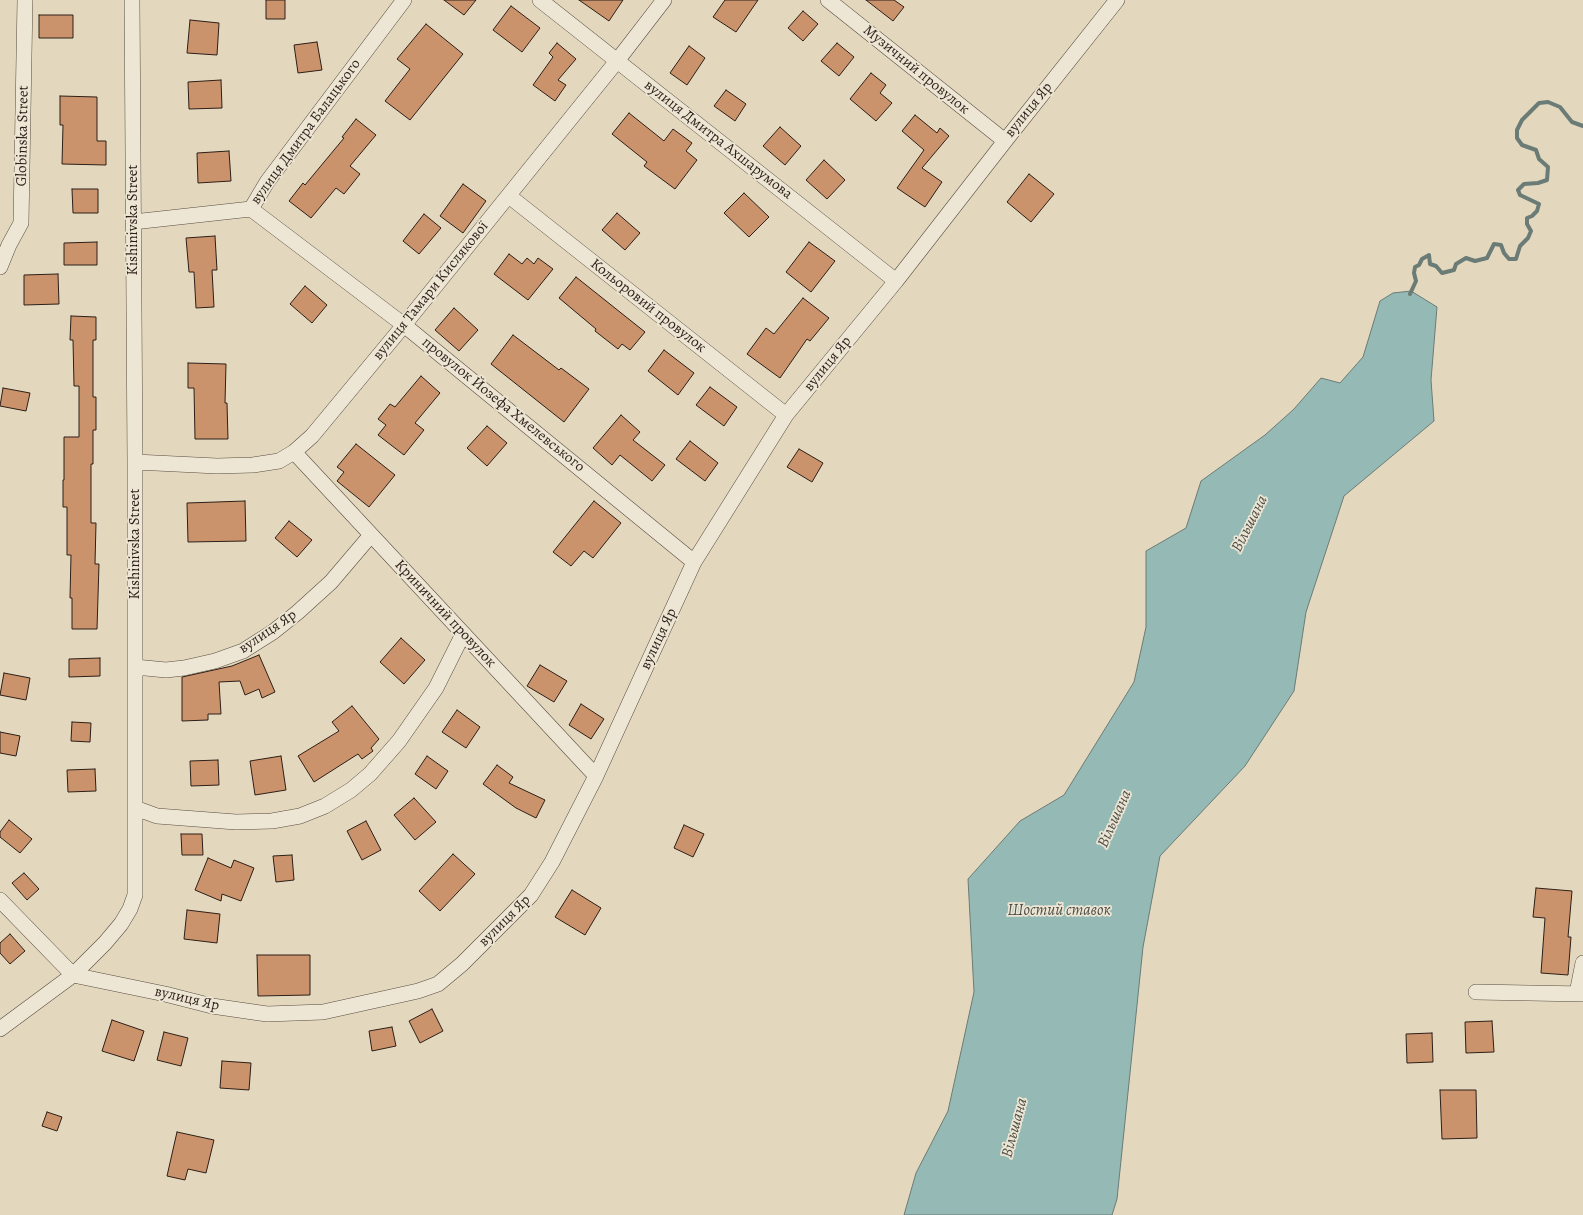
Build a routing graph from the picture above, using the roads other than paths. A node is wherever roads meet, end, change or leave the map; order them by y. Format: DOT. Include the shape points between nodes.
graph roads {
  1 [pos="25,0"];
  2 [pos="132,0"];
  3 [pos="404,0"];
  4 [pos="540,0"];
  5 [pos="664,0"];
  6 [pos="828,0"];
  7 [pos="1110,2"];
  8 [pos="617,61"];
  9 [pos="1005,140"];
  10 [pos="509,196"];
  11 [pos="251,209"];
  12 [pos="134,222"];
  13 [pos="0,267"];
  14 [pos="896,281"];
  15 [pos="404,325"];
  16 [pos="786,416"];
  17 [pos="294,452"];
  18 [pos="135,462"];
  19 [pos="371,535"];
  20 [pos="694,562"];
  21 [pos="464,634"];
  22 [pos="135,667"];
  23 [pos="596,776"];
  24 [pos="135,808"];
  25 [pos="0,900"];
  26 [pos="1583,963"];
  27 [pos="73,975"];
  28 [pos="1476,992"];
  29 [pos="1580,993"];
  30 [pos="0,1029"];
  1 -- 13 [label="street, Globinska Street" via="21,223"];
  2 -- 12 [label="street, Kishinivska Street"];
  3 -- 11 [label="street, вулиця Дмитра Балацького" via="266,182"];
  4 -- 8 [label="street, вулиця Дмитра Ахшарумова"];
  5 -- 8 [label="street, вулиця Тамари Кислякової"];
  6 -- 9 [label="street, Музичний провулок"];
  7 -- 9 [label="street, вулиця Яр"];
  8 -- 10 [label="street, вулиця Тамари Кислякової"];
  8 -- 14 [label="street, вулиця Дмитра Ахшарумова"];
  9 -- 14 [label="street, вулиця Яр"];
  10 -- 15 [label="street, вулиця Тамари Кислякової"];
  10 -- 16 [label="street, Кольоровий провулок"];
  11 -- 12 [label="street, вулиця Дмитра Балацького"];
  11 -- 15 [label="street, провулок Йозефа Хмелевського"];
  12 -- 18 [label="street, Kishinivska Street"];
  14 -- 16 [label="street, вулиця Яр"];
  15 -- 17 [label="street, вулиця Тамари Кислякової" via="312,436"];
  15 -- 20 [label="street, провулок Йозефа Хмелевського"];
  16 -- 20 [label="street, вулиця Яр"];
  17 -- 18 [label="street, вулиця Тамари Кислякової" via="279,461 253,465"];
  17 -- 19 [label="street, Криничний провулок"];
  18 -- 22 [label="street, Kishinivska Street"];
  19 -- 21 [label="street, Криничний провулок"];
  19 -- 22 [label="street, вулиця Яр" via="331,582 298,612 243,651 184,668 166,670"];
  20 -- 23 [label="street, вулиця Яр"];
  21 -- 23 [label="street, Криничний провулок"];
  21 -- 24 [label="street" via="436,688 399,741 370,774 351,790 325,806 300,816 272,821 236,822 157,816"];
  22 -- 24 [label="street, Kishinivska Street"];
  23 -- 27 [label="street, вулиця Яр" via="552,862 531,895 462,964 438,984 323,1012 267,1014 212,1006"];
  24 -- 27 [label="street, Kishinivska Street" via="135,895 130,909 105,943"];
  25 -- 27 [label="street"];
  26 -- 29 [label="street"];
  27 -- 30 [label="street, Kishinivska Street"];
  28 -- 29 [label="street"];
}
